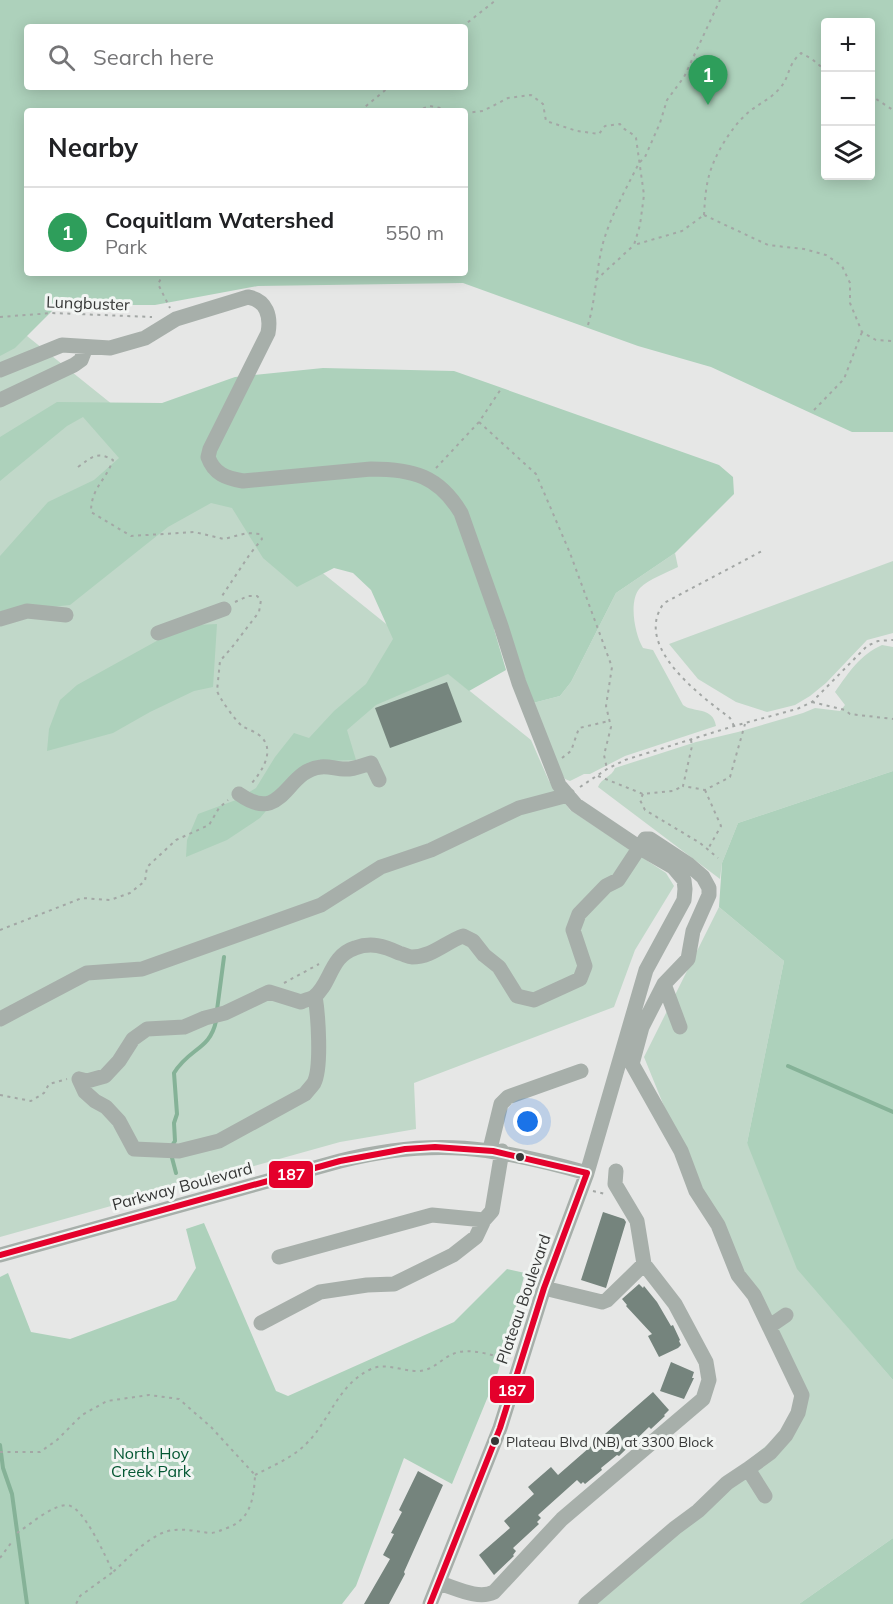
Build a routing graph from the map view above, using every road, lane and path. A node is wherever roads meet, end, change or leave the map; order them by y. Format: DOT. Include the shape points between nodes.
graph roads {
  1 [pos="496,0"];
  2 [pos="720,0"];
  3 [pos="466,24"];
  4 [pos="821,67"];
  5 [pos="385,90"];
  6 [pos="875,97"];
  7 [pos="364,108"];
  8 [pos="424,108"];
  9 [pos="440,108"];
  10 [pos="893,110"];
  11 [pos="468,113"];
  12 [pos="639,163"];
  13 [pos="704,215"];
  14 [pos="634,245"];
  15 [pos="162,276"];
  16 [pos="596,280"];
  17 [pos="0,317"];
  18 [pos="153,317"];
  19 [pos="176,319"];
  20 [pos="588,325"];
  21 [pos="862,332"];
  22 [pos="893,341"];
  23 [pos="86,347"];
  24 [pos="0,370"];
  25 [pos="501,389"];
  26 [pos="0,400"];
  27 [pos="814,410"];
  28 [pos="479,422"];
  29 [pos="78,467"];
  30 [pos="427,477"];
  31 [pos="762,551"];
  32 [pos="224,609"];
  33 [pos="66,615"];
  34 [pos="0,619"];
  35 [pos="158,633"];
  36 [pos="893,640"];
  37 [pos="812,702"];
  38 [pos="893,719"];
  39 [pos="609,721"];
  40 [pos="745,724"];
  41 [pos="734,726"];
  42 [pos="691,739"];
  43 [pos="550,766"];
  44 [pos="607,769"];
  45 [pos="597,775"];
  46 [pos="379,780"];
  47 [pos="683,786"];
  48 [pos="705,790"];
  49 [pos="239,794"];
  50 [pos="643,794"];
  51 [pos="568,795"];
  52 [pos="640,848"];
  53 [pos="708,849"];
  54 [pos="718,858"];
  55 [pos="0,930"];
  56 [pos="345,955"];
  57 [pos="664,984"];
  58 [pos="269,992"];
  59 [pos="315,996"];
  60 [pos="0,1019"];
  61 [pos="680,1027"];
  62 [pos="581,1071"];
  63 [pos="79,1079"];
  64 [pos="0,1095"];
  65 [pos="496,1150"];
  66 [pos="616,1171"];
  67 [pos="587,1173"];
  68 [pos="598,1192"];
  69 [pos="604,1194"];
  70 [pos="484,1220"];
  71 [pos="0,1255"];
  72 [pos="279,1257"];
  73 [pos="644,1264"];
  74 [pos="544,1288"];
  75 [pos="786,1315"];
  76 [pos="261,1323"];
  77 [pos="770,1326"];
  78 [pos="509,1360"];
  79 [pos="0,1452"];
  80 [pos="748,1469"];
  81 [pos="255,1475"];
  82 [pos="765,1496"];
  83 [pos="17,1533"];
  84 [pos="11,1543"];
  85 [pos="0,1558"];
  86 [pos="113,1572"];
  87 [pos="439,1583"];
  88 [pos="76,1604"];
  89 [pos="430,1604"];
  90 [pos="586,1604"];
  1 -- 3 [label="path"];
  2 -- 12 [label="path"];
  4 -- 13 [label="path" via="801,53 792,61 782,87 749,112 731,134 713,164"];
  5 -- 7 [label="path"];
  6 -- 10 [label="path"];
  8 -- 9 [label="path"];
  11 -- 12 [label="path" via="483,111 508,98 531,95 543,104 546,121 599,134 605,126 620,124 636,138"];
  12 -- 14 [label="path" via="644,195"];
  12 -- 16 [label="path" via="603,243"];
  13 -- 14 [label="path" via="682,231"];
  13 -- 21 [label="path" via="768,245 826,255 842,266 850,284 850,303"];
  14 -- 16 [label="path"];
  15 -- 19 [label="path" via="158,284"];
  16 -- 20 [label="path"];
  17 -- 18 [label="path, Lungbuster" via="52,313"];
  19 -- 23 [label="street" via="146,338 110,348"];
  19 -- 30 [label="street" via="248,297 261,303 269,315 268,333 210,449 208,457 221,475 243,481 390,469"];
  21 -- 22 [label="path" via="876,340"];
  21 -- 27 [label="path" via="844,379"];
  23 -- 24 [label="street" via="62,345"];
  23 -- 26 [label="street" via="81,360 74,365"];
  25 -- 28 [label="path"];
  28 -- 30 [label="path"];
  28 -- 39 [label="path" via="536,474 612,667 606,706"];
  29 -- 32 [label="path" via="93,456 104,455 113,460 91,498 91,512 131,536 194,532 224,539 260,534 262,539 223,593"];
  30 -- 43 [label="street" via="447,492 461,513"];
  31 -- 41 [label="path" via="664,603 658,611 658,639 674,669 730,718"];
  32 -- 35 [label="street"];
  32 -- 49 [label="path" via="253,595 261,600 253,621 218,667 218,695 238,723 261,737 268,753 253,782"];
  33 -- 34 [label="street" via="27,611"];
  36 -- 37 [label="path" via="867,646"];
  37 -- 38 [label="path" via="850,714"];
  37 -- 40 [label="path"];
  39 -- 43 [label="path" via="579,728 571,751"];
  39 -- 44 [label="path" via="604,755"];
  40 -- 41 [label="path"];
  40 -- 48 [label="path" via="730,777"];
  41 -- 42 [label="path"];
  42 -- 44 [label="path"];
  42 -- 47 [label="path"];
  43 -- 51 [label="street" via="558,785"];
  44 -- 45 [label="path"];
  45 -- 50 [label="path"];
  45 -- 51 [label="path"];
  46 -- 49 [label="street" via="371,763 347,770 321,767 304,774 279,799 264,804 256,805"];
  47 -- 48 [label="path"];
  47 -- 50 [label="path"];
  48 -- 53 [label="path" via="721,826"];
  49 -- 55 [label="path" via="219,808 205,828 176,840 147,867 145,881 130,893 110,900 82,898"];
  50 -- 53 [label="path" via="640,800 645,810"];
  51 -- 52 [label="street"];
  51 -- 60 [label="street" via="519,808 431,850 381,867 321,905 142,969 87,973"];
  52 -- 56 [label="street" via="618,879 579,914 573,930 585,966 580,979 534,1000 517,996 499,967 463,936 430,954 410,957 371,944"];
  52 -- 57 [label="street" via="645,839 650,839 688,864 709,888 693,931 688,959"];
  52 -- 67 [label="street, Plateau Boulevard" via="673,867 686,889 684,900 646,970"];
  53 -- 54 [label="path"];
  56 -- 58 [label="path" via="316,965"];
  56 -- 59 [label="street" via="333,964"];
  57 -- 61 [label="street"];
  57 -- 77 [label="street" via="642,1027 632,1064 681,1151 696,1191 718,1226 738,1275"];
  58 -- 59 [label="street" via="301,1002"];
  58 -- 63 [label="street" via="184,1027 147,1029 133,1039 105,1076"];
  59 -- 63 [label="street" via="319,1018 314,1083 305,1094 219,1141 179,1151 134,1149 119,1121 85,1092"];
  62 -- 65 [label="street" via="508,1097 501,1104"];
  63 -- 64 [label="path" via="49,1084 44,1093 31,1101"];
  65 -- 67 [label="street, Parkway Boulevard"];
  65 -- 70 [label="street" via="492,1211"];
  65 -- 71 [label="street, Parkway Boulevard" via="427,1147 369,1154"];
  66 -- 73 [label="street" via="615,1184 637,1221"];
  67 -- 74 [label="street, Plateau Boulevard"];
  68 -- 69 [label="path"];
  70 -- 72 [label="street" via="432,1215"];
  70 -- 76 [label="street" via="476,1237 453,1255 394,1284 320,1292"];
  73 -- 74 [label="street" via="602,1302"];
  73 -- 87 [label="street" via="675,1304 706,1362 709,1380 703,1399 562,1519 494,1592 479,1595"];
  74 -- 87 [label="street, Plateau Boulevard" via="500,1428"];
  75 -- 77 [label="street"];
  77 -- 80 [label="street" via="802,1395 786,1435"];
  78 -- 81 [label="path" via="455,1352 422,1371 374,1367 347,1387 306,1444"];
  79 -- 81 [label="path" via="40,1452 82,1415 107,1401 149,1395 179,1399"];
  80 -- 82 [label="street"];
  80 -- 90 [label="street"];
  81 -- 86 [label="path" via="254,1498 247,1515 235,1526 213,1533 182,1528 160,1534"];
  83 -- 86 [label="path" via="51,1510 67,1505 75,1508"];
  84 -- 85 [label="path"];
  86 -- 88 [label="path" via="80,1596"];
  87 -- 89 [label="street, Plateau Boulevard"];
}
